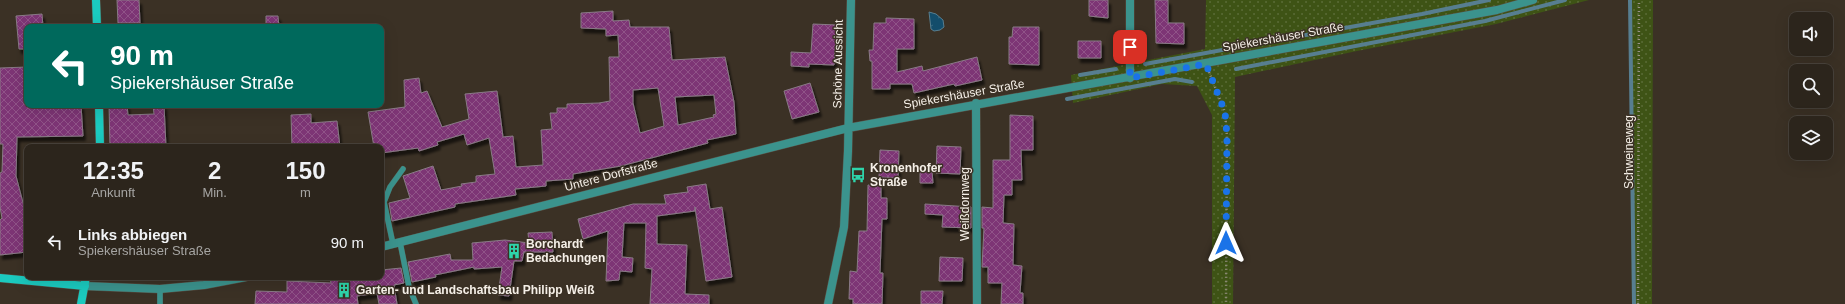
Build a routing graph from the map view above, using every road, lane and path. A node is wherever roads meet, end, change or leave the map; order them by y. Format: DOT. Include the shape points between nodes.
graph roads {
  1 [pos="96,0"];
  2 [pos="851,0"];
  3 [pos="1130,0"];
  4 [pos="1532,0"];
  5 [pos="1638,0"];
  6 [pos="97,24"];
  7 [pos="1206,64"];
  8 [pos="1130,78"];
  9 [pos="976,103"];
  10 [pos="99,108"];
  11 [pos="848,128"];
  12 [pos="100,144"];
  13 [pos="403,169"];
  14 [pos="396,243"];
  15 [pos="384,246"];
  16 [pos="0,278"];
  17 [pos="86,280"];
  18 [pos="230,280"];
  19 [pos="85,286"];
  20 [pos="160,289"];
  21 [pos="81,304"];
  22 [pos="160,304"];
  23 [pos="416,304"];
  24 [pos="828,304"];
  25 [pos="977,304"];
  26 [pos="1226,304"];
  27 [pos="1638,304"];
  1 -- 6 [label="main road"];
  2 -- 11 [label="street, Schöne Aussicht"];
  3 -- 8 [label="street"];
  4 -- 7 [label="street, Spiekershäuser Straße" via="1497,10"];
  5 -- 27 [label="path, Schweineweg"];
  7 -- 8 [label="street, Spiekershäuser Straße"];
  7 -- 26 [label="path" via="1225,112 1227,136"];
  8 -- 9 [label="street, Spiekershäuser Straße"];
  9 -- 11 [label="street, Spiekershäuser Straße"];
  9 -- 25 [label="street, Weißdornweg"];
  10 -- 12 [label="main road"];
  11 -- 14 [label="street, Untere Dorfstraße"];
  11 -- 24 [label="street" via="844,227"];
  13 -- 14 [label="lane" via="390,187 384,202"];
  14 -- 15 [label="street, Untere Dorfstraße"];
  14 -- 23 [label="lane"];
  16 -- 19 [label="main road"];
  17 -- 19 [label="main road"];
  18 -- 20 [label="street"];
  19 -- 20 [label="street"];
  19 -- 21 [label="main road"];
  20 -- 22 [label="lane"];
}
